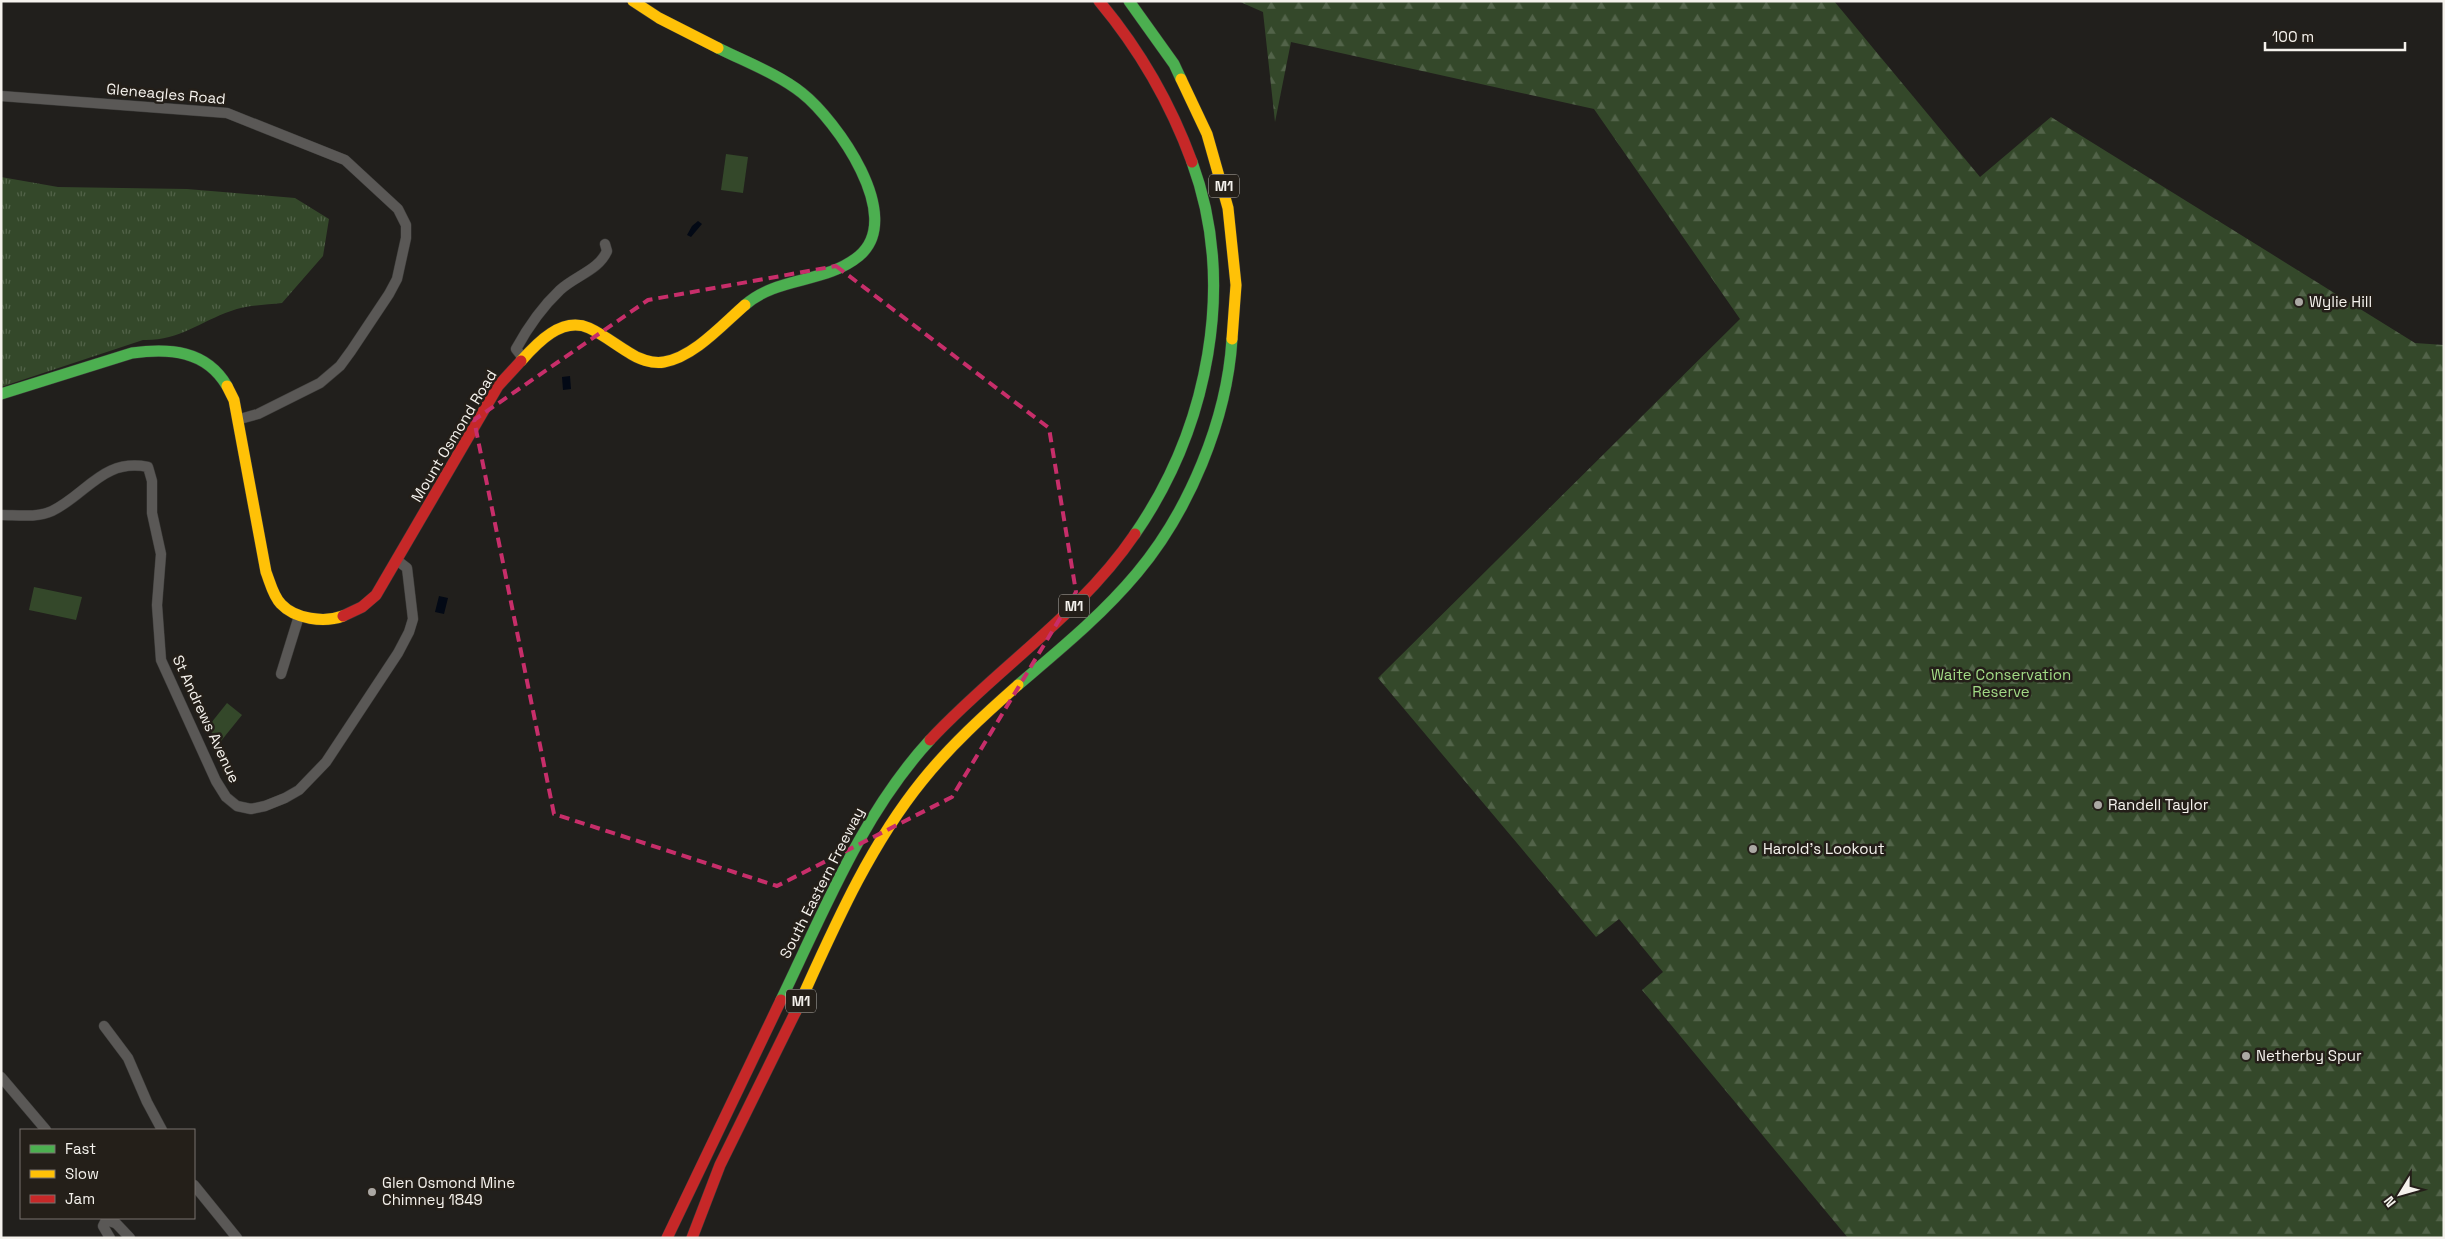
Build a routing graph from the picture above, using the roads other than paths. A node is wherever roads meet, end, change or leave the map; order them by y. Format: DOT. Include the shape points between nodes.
graph roads {
  1 [pos="633,1"];
  2 [pos="1099,1"];
  3 [pos="1129,1"];
  4 [pos="1,96"];
  5 [pos="605,244"];
  6 [pos="523,358"];
  7 [pos="1,394"];
  8 [pos="240,419"];
  9 [pos="1,515"];
  10 [pos="398,561"];
  11 [pos="298,616"];
  12 [pos="281,674"];
  13 [pos="104,1026"];
  14 [pos="1,1077"];
  15 [pos="45,1129"];
  16 [pos="161,1129"];
  17 [pos="195,1186"];
  18 [pos="112,1220"];
  19 [pos="693,1234"];
  20 [pos="110,1238"];
  21 [pos="130,1238"];
  22 [pos="237,1238"];
  23 [pos="667,1238"];
  1 -- 6 [label="main road, Mount Osmond Road" via="803,94 828,120 862,171 874,203 873,232 867,247 849,265 826,276 764,293 751,300 696,348 674,359 658,362 638,358 593,329 574,325 551,332"];
  2 -- 23 [label="main road, South Eastern Freeway / M1" via="1132,42 1159,84 1181,128 1208,223 1212,324 1206,373 1194,419 1176,467 1152,512 1124,552 1091,589 942,726 878,807 852,851"];
  3 -- 19 [label="main road, M1" via="1170,57 1195,100 1213,147 1226,195 1237,294 1225,393 1211,441 1188,494 1139,571 1069,642 956,743 922,781 893,822 839,920 728,1152"];
  4 -- 8 [label="street, Gleneagles Road" via="227,113 345,160 398,209 406,226 406,238 397,279 340,366 320,383 258,414"];
  5 -- 6 [label="street" via="604,259 561,288 538,313 516,349"];
  6 -- 10 [label="main road, Mount Osmond Road" via="498,386"];
  7 -- 8 [label="main road" via="132,353 151,350 187,352 219,373 232,392"];
  8 -- 11 [label="main road" via="246,470 266,572 278,599"];
  9 -- 10 [label="street, St Andrews Avenue" via="26,516 51,511 106,472 135,465 148,467 152,480 152,512 161,554 157,605 161,660 226,797 237,806 251,809 299,790 326,762 398,653 413,619 407,568"];
  10 -- 11 [label="main road, Mount Osmond Road" via="376,595 362,607 340,617"];
  11 -- 12 [label="street"];
  13 -- 16 [label="street" via="128,1058"];
  14 -- 15 [label="street"];
  17 -- 22 [label="street"];
  18 -- 20 [label="street" via="106,1220 103,1226"];
  18 -- 21 [label="street"];
}
